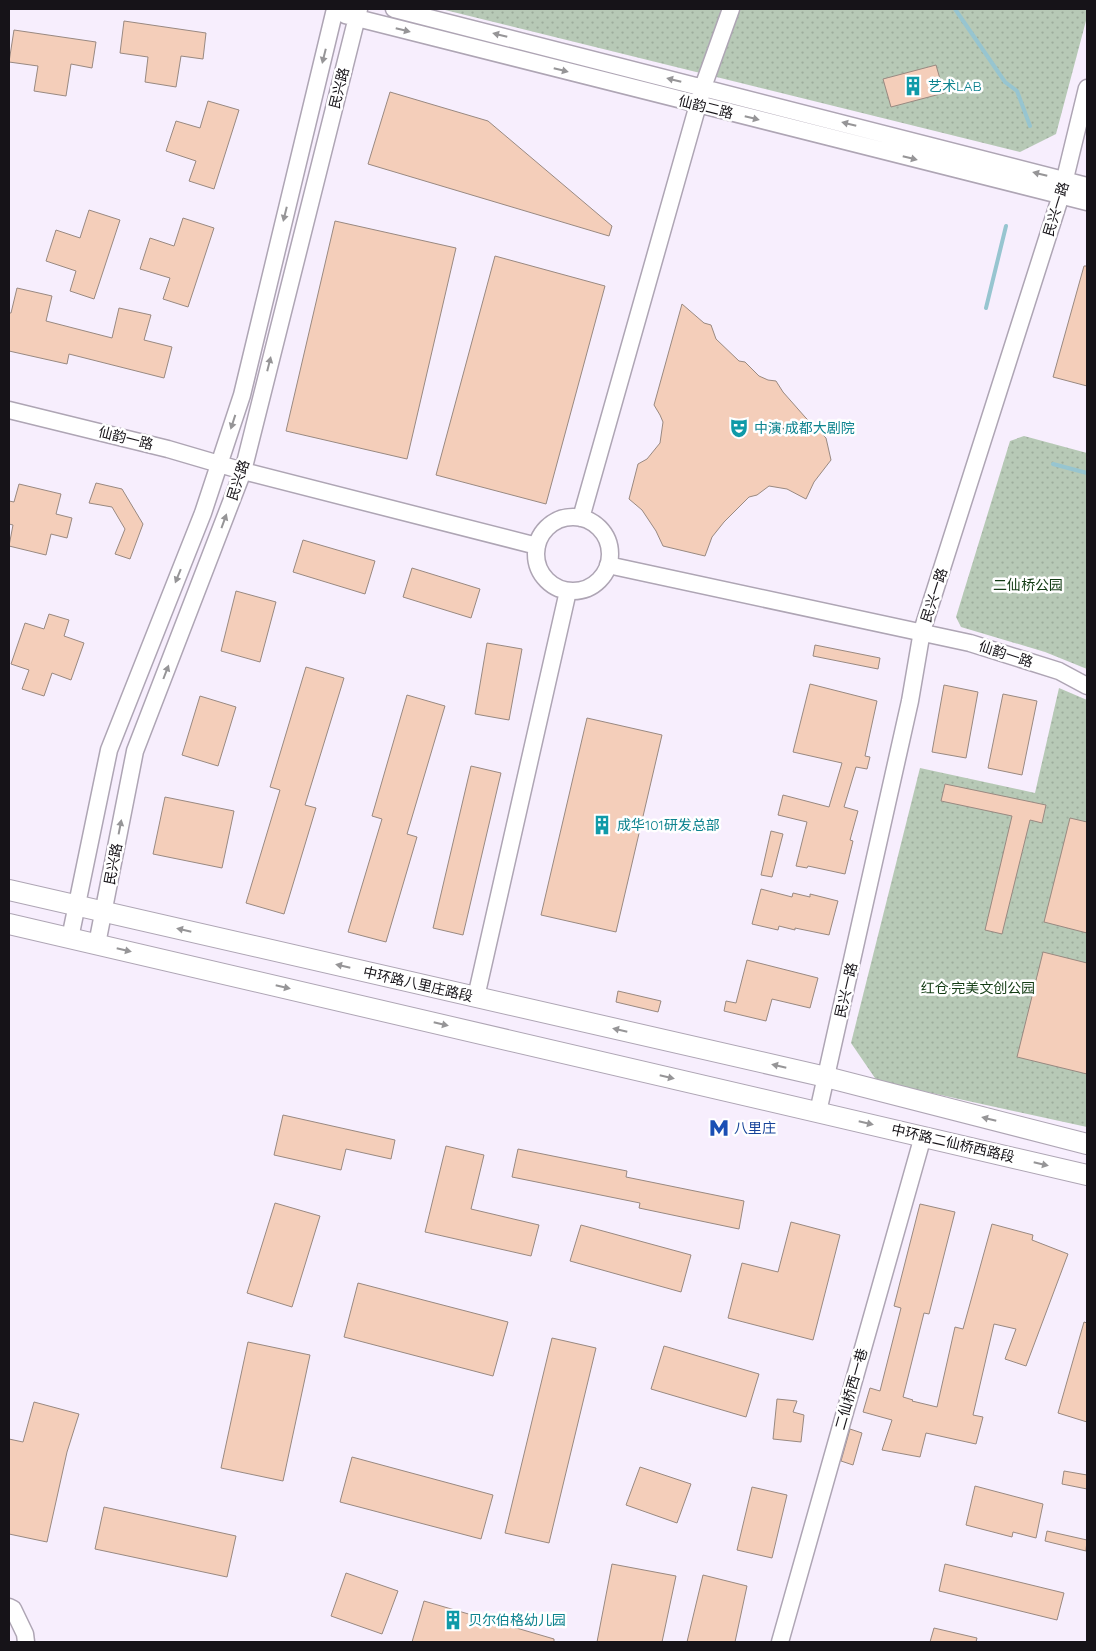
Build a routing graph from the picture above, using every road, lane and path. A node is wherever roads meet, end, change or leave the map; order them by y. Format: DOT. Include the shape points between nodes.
graph roads {
  1 [pos="394,9"];
  2 [pos="731,9"];
  3 [pos="331,10"];
  4 [pos="357,13"];
  5 [pos="703,87"];
  6 [pos="1087,88"];
  7 [pos="698,105"];
  8 [pos="1087,186"];
  9 [pos="1063,188"];
  10 [pos="1087,202"];
  11 [pos="9,410"];
  12 [pos="220,463"];
  13 [pos="243,471"];
  14 [pos="581,518"];
  15 [pos="537,546"];
  16 [pos="608,565"];
  17 [pos="568,591"];
  18 [pos="922,631"];
  19 [pos="1087,686"];
  20 [pos="9,890"];
  21 [pos="77,906"];
  22 [pos="104,912"];
  23 [pos="9,924"];
  24 [pos="70,938"];
  25 [pos="98,944"];
  26 [pos="476,997"];
  27 [pos="826,1077"];
  28 [pos="818,1112"];
  29 [pos="923,1136"];
  30 [pos="1087,1144"];
  31 [pos="1087,1175"];
  32 [pos="9,1607"];
  33 [pos="26,1642"];
  34 [pos="780,1642"];
  5 -- 1 [label="street, 仙韵二路, one-way"];
  2 -- 5 [label="street"];
  3 -- 4 [label="street, 仙韵二路"];
  3 -- 12 [label="street, 民兴路, one-way" via="242,395"];
  4 -- 7 [label="street, 仙韵二路, one-way"];
  13 -- 4 [label="street, 民兴路, one-way"];
  5 -- 7 [label="street"];
  9 -- 5 [label="street, 仙韵二路, one-way"];
  6 -- 9 [label="street, 民兴一路"];
  7 -- 9 [label="street, 仙韵二路, one-way"];
  7 -- 14 [label="street"];
  8 -- 9 [label="street, 仙韵二路"];
  9 -- 10 [label="street, 仙韵二路"];
  9 -- 18 [label="street, 民兴一路"];
  11 -- 12 [label="street, 仙韵一路"];
  12 -- 13 [label="street, 仙韵一路"];
  12 -- 21 [label="street, 民兴路, one-way" via="110,750"];
  13 -- 15 [label="street, 仙韵一路"];
  22 -- 13 [label="street, 民兴路, one-way" via="135,751"];
  14 -- 15 [label="street" via="558,520 549,526"];
  14 -- 16 [label="street" via="601,530 607,540"];
  15 -- 17 [label="street" via="536,558 546,580 556,588"];
  16 -- 17 [label="street" via="603,577 593,586 581,591"];
  16 -- 18 [label="street, 仙韵一路"];
  17 -- 26 [label="street"];
  18 -- 19 [label="street, 仙韵一路" via="970,642 1059,671"];
  18 -- 27 [label="street, 民兴一路" via="910,701"];
  20 -- 21 [label="main road, 中环路八里庄路段"];
  21 -- 22 [label="main road, 中环路八里庄路段"];
  21 -- 24 [label="street, 民兴路"];
  22 -- 25 [label="street, 民兴路"];
  26 -- 22 [label="main road, 中环路八里庄路段, one-way"];
  23 -- 24 [label="main road"];
  24 -- 25 [label="main road"];
  25 -- 28 [label="main road, one-way"];
  27 -- 26 [label="main road, 中环路八里庄路段, one-way"];
  27 -- 28 [label="street, 民兴一路"];
  30 -- 27 [label="main road, one-way"];
  28 -- 29 [label="main road, 中环路二仙桥西路段, one-way"];
  29 -- 31 [label="main road, 中环路二仙桥西路段, one-way"];
  29 -- 34 [label="street, 二仙桥西一巷"];
  32 -- 33 [label="street" via="13,1608"];
}
